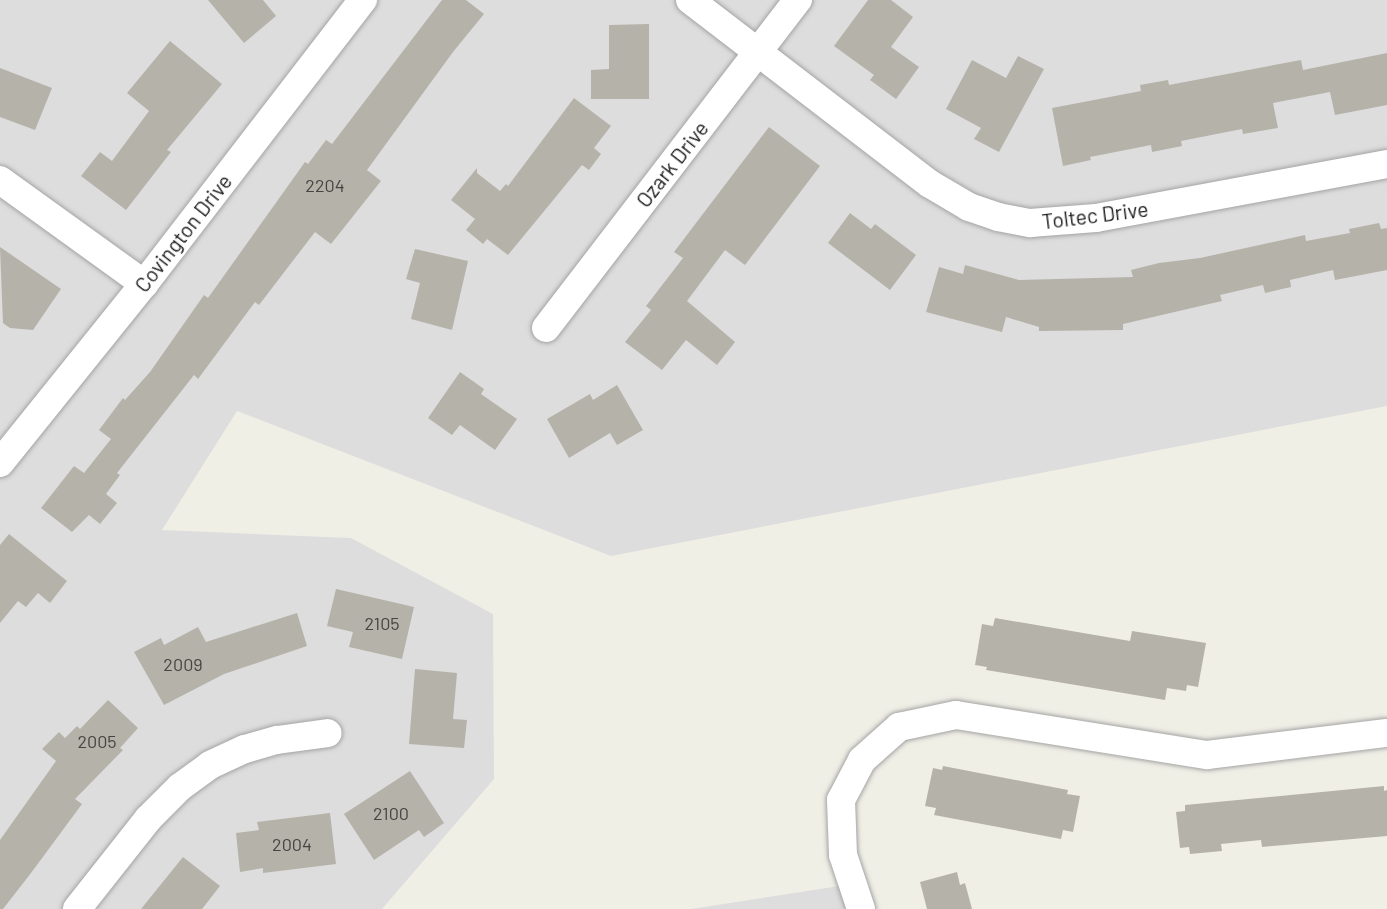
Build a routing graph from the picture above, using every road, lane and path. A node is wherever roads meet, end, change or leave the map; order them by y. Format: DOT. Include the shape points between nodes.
graph roads {
  1 [pos="362,0"];
  2 [pos="690,0"];
  3 [pos="798,0"];
  4 [pos="758,52"];
  5 [pos="1387,164"];
  6 [pos="0,180"];
  7 [pos="144,284"];
  8 [pos="546,328"];
  9 [pos="0,463"];
  10 [pos="328,733"];
  11 [pos="1387,733"];
  12 [pos="77,909"];
  13 [pos="861,909"];
  1 -- 7 [label="street, Covington Drive"];
  2 -- 4 [label="street, Toltec Drive"];
  3 -- 4 [label="street, Ozark Drive"];
  4 -- 5 [label="street, Toltec Drive" via="930,184 969,207 1030,223 1096,218"];
  4 -- 8 [label="street, Ozark Drive"];
  6 -- 7 [label="street"];
  7 -- 9 [label="street, Covington Drive"];
  10 -- 12 [label="street" via="277,740 210,765 180,787 148,819"];
  11 -- 13 [label="street" via="1207,755 956,715 899,727 862,760 841,800 843,855"];
}
